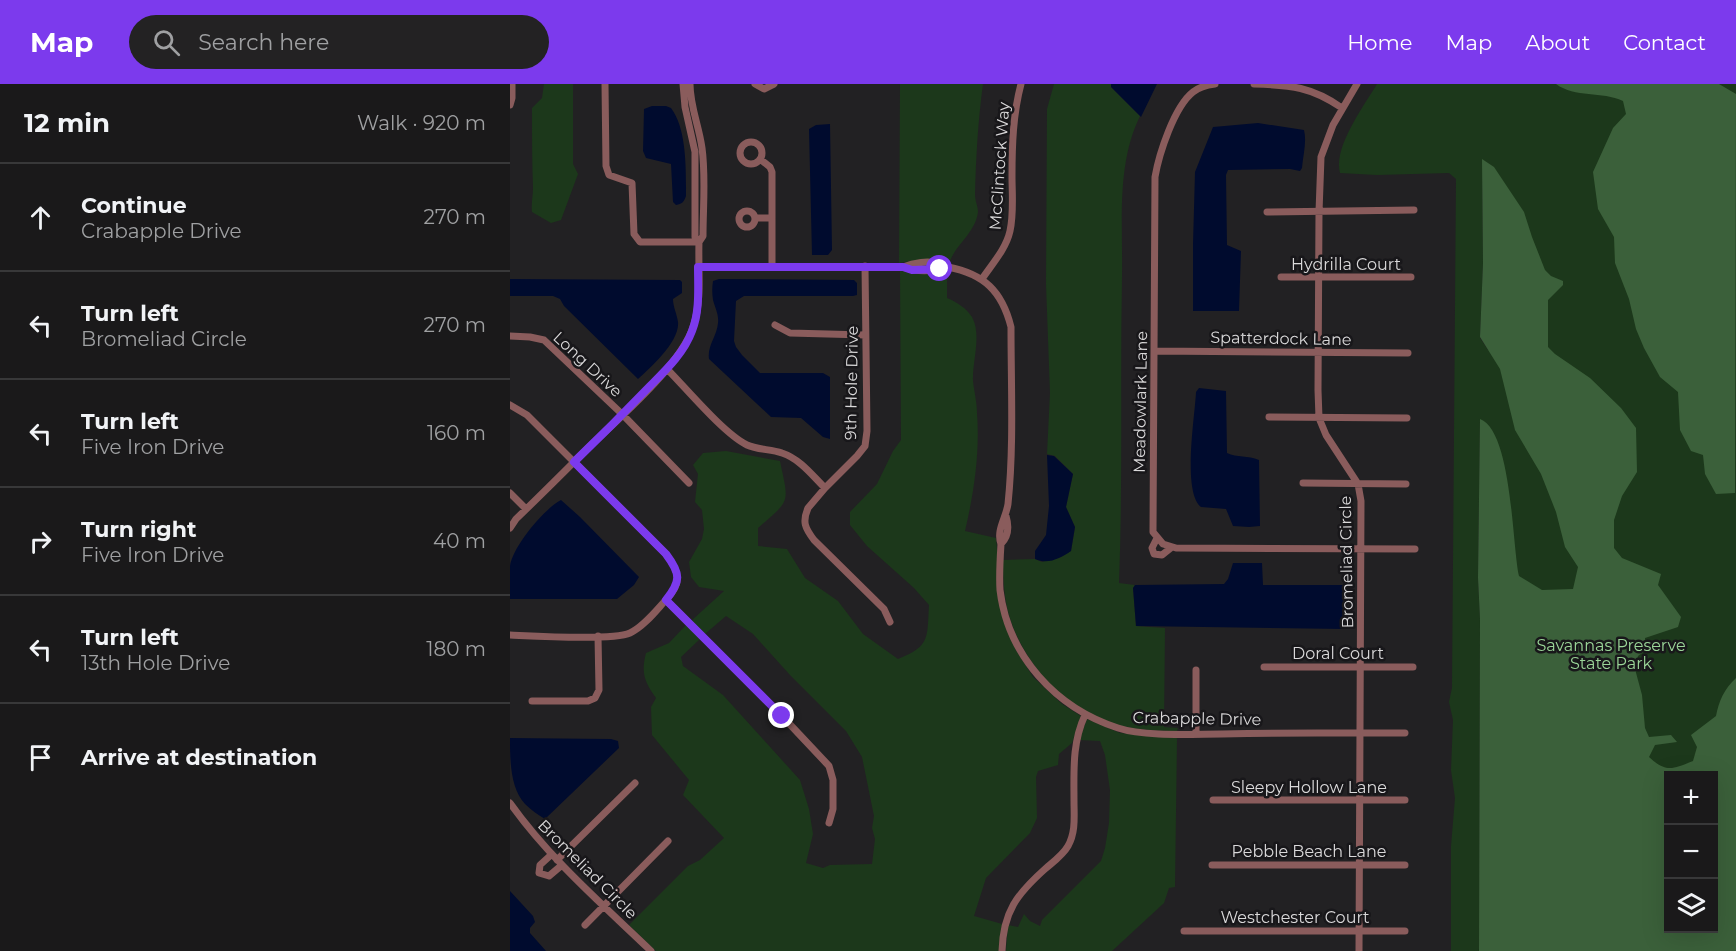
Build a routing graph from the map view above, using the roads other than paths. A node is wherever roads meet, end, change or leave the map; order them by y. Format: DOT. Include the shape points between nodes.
graph roads {
  1 [pos="513,84"];
  2 [pos="605,84"];
  3 [pos="683,84"];
  4 [pos="690,84"];
  5 [pos="755,84"];
  6 [pos="774,84"];
  7 [pos="1021,84"];
  8 [pos="1215,84"];
  9 [pos="1254,84"];
  10 [pos="1357,84"];
  11 [pos="510,105"];
  12 [pos="1342,108"];
  13 [pos="760,159"];
  14 [pos="1414,210"];
  15 [pos="1267,212"];
  16 [pos="1319,212"];
  17 [pos="755,218"];
  18 [pos="772,218"];
  19 [pos="699,242"];
  20 [pos="865,266"];
  21 [pos="698,267"];
  22 [pos="772,267"];
  23 [pos="1281,277"];
  24 [pos="1320,277"];
  25 [pos="1411,278"];
  26 [pos="982,279"];
  27 [pos="775,325"];
  28 [pos="865,335"];
  29 [pos="510,336"];
  30 [pos="1154,351"];
  31 [pos="1319,352"];
  32 [pos="1408,353"];
  33 [pos="667,369"];
  34 [pos="510,405"];
  35 [pos="623,415"];
  36 [pos="1269,417"];
  37 [pos="1319,418"];
  38 [pos="1407,418"];
  39 [pos="574,462"];
  40 [pos="689,483"];
  41 [pos="1303,483"];
  42 [pos="1358,484"];
  43 [pos="1406,484"];
  44 [pos="825,488"];
  45 [pos="510,493"];
  46 [pos="526,509"];
  47 [pos="510,528"];
  48 [pos="1156,538"];
  49 [pos="1172,547"];
  50 [pos="1361,549"];
  51 [pos="1415,549"];
  52 [pos="666,600"];
  53 [pos="890,622"];
  54 [pos="510,635"];
  55 [pos="598,636"];
  56 [pos="1359,666"];
  57 [pos="1264,667"];
  58 [pos="1413,667"];
  59 [pos="1196,670"];
  60 [pos="532,701"];
  61 [pos="1085,715"];
  62 [pos="1359,732"];
  63 [pos="1405,733"];
  64 [pos="1196,734"];
  65 [pos="635,783"];
  66 [pos="1213,800"];
  67 [pos="1360,800"];
  68 [pos="1406,800"];
  69 [pos="510,803"];
  70 [pos="829,823"];
  71 [pos="668,841"];
  72 [pos="557,860"];
  73 [pos="1405,864"];
  74 [pos="1212,865"];
  75 [pos="1359,865"];
  76 [pos="603,905"];
  77 [pos="585,925"];
  78 [pos="1184,931"];
  79 [pos="1359,931"];
  80 [pos="1405,931"];
  81 [pos="651,951"];
  82 [pos="1002,951"];
  83 [pos="1359,951"];
  1 -- 11 [label="street"];
  2 -- 19 [label="street" via="606,166 609,174 632,183 636,239"];
  3 -- 19 [label="street" via="695,152 695,237"];
  4 -- 19 [label="street" via="703,163 703,236"];
  5 -- 6 [label="street" via="765,89"];
  7 -- 26 [label="street, McClintock Way" via="1014,118 1010,232"];
  8 -- 30 [label="street, Meadowlark Lane" via="1197,88 1182,103 1157,166"];
  9 -- 12 [label="street" via="1300,86"];
  10 -- 12 [label="street, Bromeliad Circle"];
  12 -- 16 [label="street, Bromeliad Circle" via="1323,148"];
  13 -- 18 [label="street" via="772,172"];
  14 -- 16 [label="street"];
  15 -- 16 [label="street"];
  16 -- 24 [label="street, Bromeliad Circle"];
  17 -- 18 [label="street"];
  18 -- 22 [label="street"];
  19 -- 21 [label="street"];
  20 -- 22 [label="street, Crabapple Drive"];
  20 -- 26 [label="street, Crabapple Drive" via="912,270 946,267"];
  20 -- 28 [label="street, 9th Hole Drive"];
  21 -- 22 [label="street, Crabapple Drive"];
  21 -- 33 [label="street" via="695,324 685,346"];
  23 -- 24 [label="street, Hydrilla Court"];
  24 -- 25 [label="street, Hydrilla Court"];
  24 -- 31 [label="street, Bromeliad Circle"];
  26 -- 61 [label="street, Crabapple Drive" via="1007,310 1011,327 1010,471 1006,516 999,538 1000,591 1006,617 1019,649 1036,675"];
  27 -- 28 [label="street" via="790,333"];
  28 -- 44 [label="street, 9th Hole Drive" via="865,446"];
  29 -- 35 [label="street, Long Drive" via="544,340"];
  30 -- 31 [label="street, Spatterdock Lane"];
  30 -- 48 [label="street, Meadowlark Lane" via="1152,526"];
  31 -- 32 [label="street, Spatterdock Lane"];
  31 -- 37 [label="street, Bromeliad Circle"];
  33 -- 35 [label="street"];
  33 -- 44 [label="street" via="730,433 746,444 798,461"];
  34 -- 39 [label="street" via="527,415"];
  35 -- 39 [label="street"];
  35 -- 40 [label="street, Long Drive"];
  36 -- 37 [label="street"];
  37 -- 38 [label="street"];
  37 -- 42 [label="street, Bromeliad Circle"];
  39 -- 46 [label="street"];
  39 -- 52 [label="street" via="675,566 676,587"];
  41 -- 42 [label="street"];
  42 -- 43 [label="street"];
  42 -- 50 [label="street, Bromeliad Circle"];
  44 -- 53 [label="street, 9th Hole Drive" via="808,508 804,528 884,609"];
  45 -- 46 [label="street"];
  46 -- 47 [label="street"];
  48 -- 49 [label="street"];
  48 -- 49 [label="street" via="1154,554 1162,555"];
  49 -- 50 [label="street"];
  50 -- 51 [label="street"];
  50 -- 56 [label="street, Bromeliad Circle"];
  52 -- 55 [label="street" via="630,633"];
  52 -- 70 [label="street" via="829,766 833,780"];
  54 -- 55 [label="street"];
  55 -- 60 [label="street" via="599,690 595,698"];
  56 -- 57 [label="street, Doral Court"];
  56 -- 58 [label="street, Doral Court"];
  56 -- 62 [label="street, Bromeliad Circle"];
  59 -- 64 [label="street"];
  61 -- 64 [label="street, Crabapple Drive" via="1120,729"];
  61 -- 82 [label="street" via="1075,740 1074,827 1068,846 1014,903 1004,927"];
  62 -- 63 [label="street, Crabapple Drive"];
  62 -- 64 [label="street, Crabapple Drive"];
  62 -- 67 [label="street, Bromeliad Circle"];
  65 -- 72 [label="street"];
  66 -- 67 [label="street, Sleepy Hollow Lane"];
  67 -- 68 [label="street, Sleepy Hollow Lane"];
  67 -- 75 [label="street, Bromeliad Circle"];
  69 -- 72 [label="street, Bromeliad Circle"];
  71 -- 76 [label="street"];
  72 -- 76 [label="street, Bromeliad Circle"];
  73 -- 75 [label="street, Pebble Beach Lane"];
  74 -- 75 [label="street, Pebble Beach Lane"];
  75 -- 79 [label="street, Bromeliad Circle"];
  76 -- 77 [label="street"];
  76 -- 81 [label="street, Bromeliad Circle"];
  78 -- 79 [label="street, Westchester Court"];
  79 -- 80 [label="street, Westchester Court"];
  79 -- 83 [label="street, Bromeliad Circle"];
}
